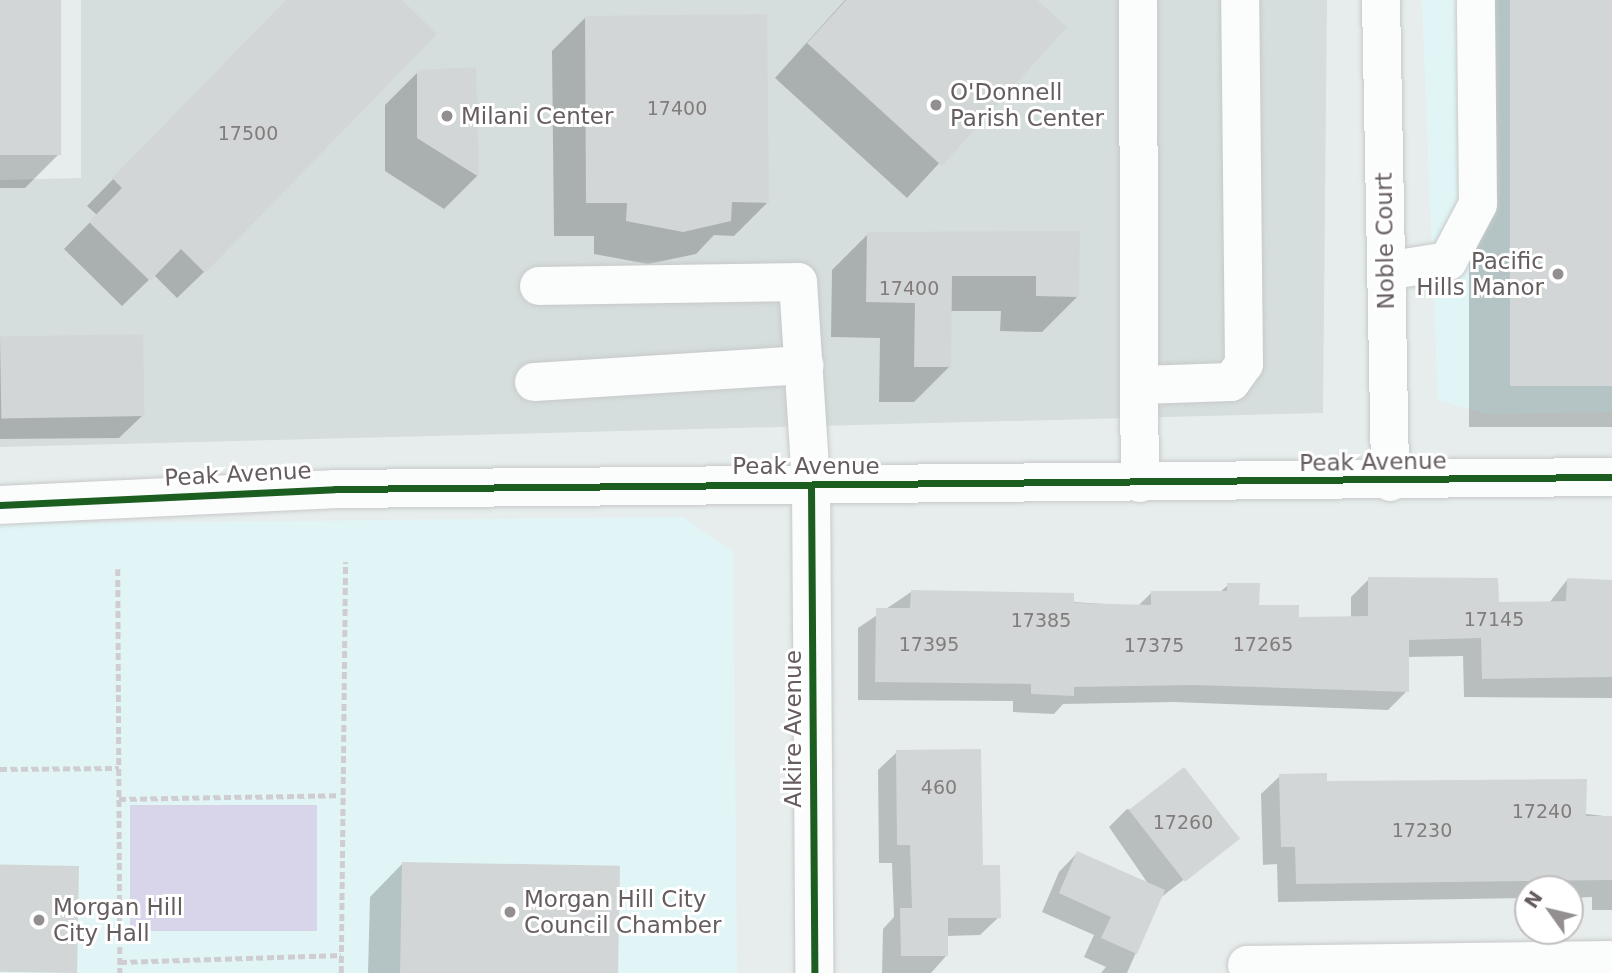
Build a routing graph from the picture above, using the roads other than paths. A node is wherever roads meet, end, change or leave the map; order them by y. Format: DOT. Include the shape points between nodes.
graph roads {
  1 [pos="1138,0"];
  2 [pos="1240,0"];
  3 [pos="1381,0"];
  4 [pos="1476,0"];
  5 [pos="1386,271"];
  6 [pos="539,286"];
  7 [pos="804,365"];
  8 [pos="534,382"];
  9 [pos="1140,385"];
  10 [pos="1612,477"];
  11 [pos="1390,482"];
  12 [pos="1140,484"];
  13 [pos="811,485"];
  14 [pos="0,505"];
  15 [pos="1612,960"];
  16 [pos="1247,965"];
  17 [pos="814,973"];
  1 -- 9 [label="street"];
  2 -- 9 [label="street" via="1244,364 1231,382"];
  3 -- 5 [label="street, Noble Court"];
  4 -- 5 [label="street" via="1478,204 1465,239 1448,261"];
  5 -- 11 [label="street, Noble Court"];
  6 -- 7 [label="street, Alkire Avenue" via="798,282"];
  7 -- 8 [label="street"];
  7 -- 13 [label="street, Alkire Avenue"];
  9 -- 12 [label="street"];
  10 -- 11 [label="street, Peak Avenue"];
  11 -- 12 [label="street, Peak Avenue"];
  12 -- 13 [label="street, Peak Avenue"];
  13 -- 14 [label="street, Peak Avenue" via="335,489"];
  13 -- 17 [label="street, Alkire Avenue"];
  15 -- 16 [label="street"];
}
